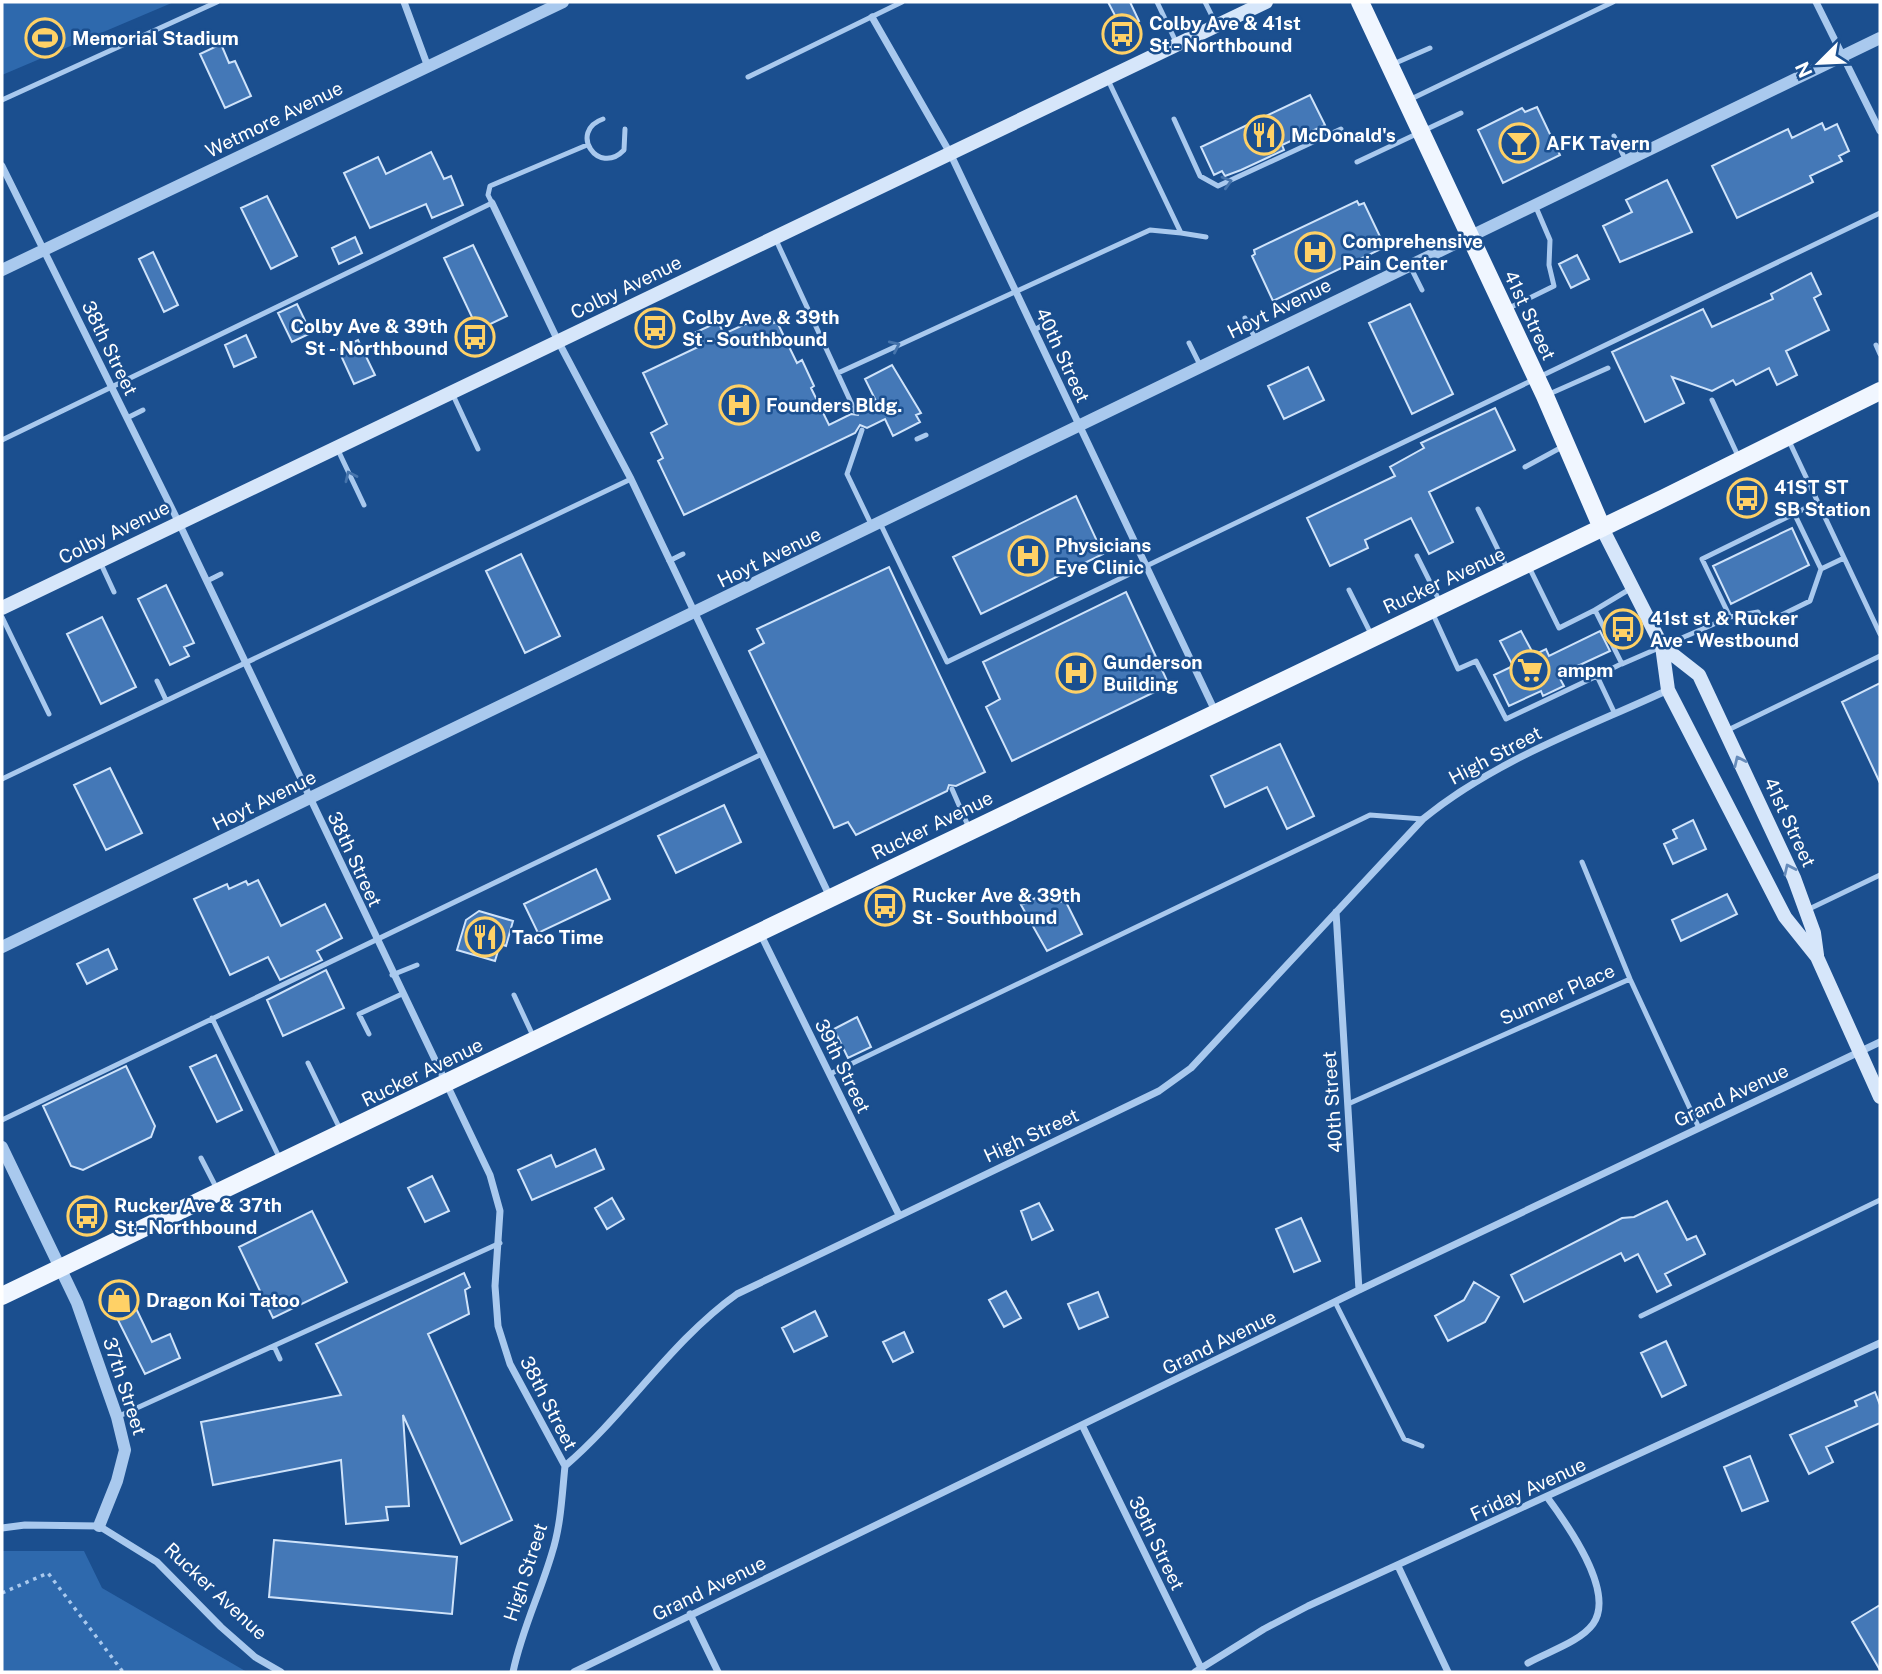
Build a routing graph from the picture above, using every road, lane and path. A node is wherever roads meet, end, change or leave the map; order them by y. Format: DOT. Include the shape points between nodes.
graph roads {
  1 [pos="217,2"];
  2 [pos="404,2"];
  3 [pos="563,2"];
  4 [pos="902,2"];
  5 [pos="1157,2"];
  6 [pos="1205,2"];
  7 [pos="1266,2"];
  8 [pos="1360,2"];
  9 [pos="1613,2"];
  10 [pos="1816,2"];
  11 [pos="872,17"];
  12 [pos="1216,26"];
  13 [pos="1880,38"];
  14 [pos="1177,44"];
  15 [pos="1430,48"];
  16 [pos="1842,55"];
  17 [pos="1390,66"];
  18 [pos="428,67"];
  19 [pos="748,77"];
  20 [pos="1107,78"];
  21 [pos="2,100"];
  22 [pos="1406,101"];
  23 [pos="1461,113"];
  24 [pos="603,119"];
  25 [pos="1174,119"];
  26 [pos="625,129"];
  27 [pos="1341,129"];
  28 [pos="1420,130"];
  29 [pos="1880,131"];
  30 [pos="1614,136"];
  31 [pos="587,145"];
  32 [pos="950,153"];
  33 [pos="1626,161"];
  34 [pos="1357,162"];
  35 [pos="2,166"];
  36 [pos="492,203"];
  37 [pos="1535,205"];
  38 [pos="1880,213"];
  39 [pos="1181,233"];
  40 [pos="1469,235"];
  41 [pos="775,237"];
  42 [pos="1206,237"];
  43 [pos="44,250"];
  44 [pos="1410,266"];
  45 [pos="2,270"];
  46 [pos="1422,290"];
  47 [pos="1017,294"];
  48 [pos="1504,310"];
  49 [pos="1245,318"];
  50 [pos="1051,321"];
  51 [pos="1034,330"];
  52 [pos="558,341"];
  53 [pos="1256,341"];
  54 [pos="1189,343"];
  55 [pos="1876,345"];
  56 [pos="1880,354"];
  57 [pos="1201,367"];
  58 [pos="1608,368"];
  59 [pos="838,373"];
  60 [pos="1536,377"];
  61 [pos="111,387"];
  62 [pos="1880,391"];
  63 [pos="452,392"];
  64 [pos="1545,396"];
  65 [pos="1712,400"];
  66 [pos="143,410"];
  67 [pos="855,411"];
  68 [pos="127,418"];
  69 [pos="1080,426"];
  70 [pos="862,430"];
  71 [pos="926,435"];
  72 [pos="1788,438"];
  73 [pos="917,439"];
  74 [pos="2,440"];
  75 [pos="1566,445"];
  76 [pos="337,448"];
  77 [pos="478,449"];
  78 [pos="1740,461"];
  79 [pos="1525,467"];
  80 [pos="631,479"];
  81 [pos="1818,502"];
  82 [pos="364,505"];
  83 [pos="1478,509"];
  84 [pos="1794,513"];
  85 [pos="179,523"];
  86 [pos="876,525"];
  87 [pos="1602,528"];
  88 [pos="683,554"];
  89 [pos="1417,556"];
  90 [pos="1844,558"];
  91 [pos="100,561"];
  92 [pos="669,561"];
  93 [pos="1527,564"];
  94 [pos="1146,566"];
  95 [pos="1821,569"];
  96 [pos="1509,573"];
  97 [pos="221,574"];
  98 [pos="207,580"];
  99 [pos="1632,588"];
  100 [pos="1349,590"];
  101 [pos="114,592"];
  102 [pos="1436,607"];
  103 [pos="2,608"];
  104 [pos="1595,610"];
  105 [pos="694,614"];
  106 [pos="2,617"];
  107 [pos="1730,617"];
  108 [pos="1880,634"];
  109 [pos="1373,637"];
  110 [pos="1662,646"];
  111 [pos="1880,656"];
  112 [pos="245,661"];
  113 [pos="1623,663"];
  114 [pos="1597,676"];
  115 [pos="157,681"];
  116 [pos="1668,690"];
  117 [pos="166,700"];
  118 [pos="1215,712"];
  119 [pos="49,714"];
  120 [pos="1615,714"];
  121 [pos="1725,731"];
  122 [pos="762,754"];
  123 [pos="2,779"];
  124 [pos="952,789"];
  125 [pos="1752,791"];
  126 [pos="310,800"];
  127 [pos="1728,803"];
  128 [pos="1423,819"];
  129 [pos="970,830"];
  130 [pos="1582,862"];
  131 [pos="1880,875"];
  132 [pos="830,897"];
  133 [pos="1807,910"];
  134 [pos="1336,912"];
  135 [pos="760,931"];
  136 [pos="375,939"];
  137 [pos="2,947"];
  138 [pos="1817,957"];
  139 [pos="417,965"];
  140 [pos="392,975"];
  141 [pos="1630,979"];
  142 [pos="402,995"];
  143 [pos="514,995"];
  144 [pos="212,1018"];
  145 [pos="369,1034"];
  146 [pos="536,1041"];
  147 [pos="1880,1042"];
  148 [pos="1858,1052"];
  149 [pos="308,1063"];
  150 [pos="830,1074"];
  151 [pos="446,1084"];
  152 [pos="1880,1097"];
  153 [pos="1348,1104"];
  154 [pos="2,1120"];
  155 [pos="1699,1128"];
  156 [pos="342,1133"];
  157 [pos="2,1147"];
  158 [pos="201,1158"];
  159 [pos="281,1162"];
  160 [pos="218,1192"];
  161 [pos="1880,1200"];
  162 [pos="899,1215"];
  163 [pos="500,1242"];
  164 [pos="60,1267"];
  165 [pos="1359,1290"];
  166 [pos="2,1296"];
  167 [pos="1335,1302"];
  168 [pos="1641,1316"];
  169 [pos="1880,1342"];
  170 [pos="274,1346"];
  171 [pos="280,1359"];
  172 [pos="117,1417"];
  173 [pos="1083,1427"];
  174 [pos="1422,1446"];
  175 [pos="565,1466"];
  176 [pos="1547,1497"];
  177 [pos="99,1526"];
  178 [pos="2,1528"];
  179 [pos="1398,1566"];
  180 [pos="2,1593"];
  181 [pos="690,1614"];
  182 [pos="1528,1663"];
  183 [pos="1200,1671"];
  184 [pos="123,1672"];
  185 [pos="281,1672"];
  186 [pos="513,1672"];
  187 [pos="574,1672"];
  188 [pos="718,1672"];
  189 [pos="1448,1672"];
  1 -- 21 [label="lane"];
  2 -- 18 [label="street"];
  3 -- 18 [label="street, Wetmore Avenue"];
  4 -- 11 [label="lane"];
  5 -- 14 [label="lane"];
  6 -- 12 [label="lane"];
  7 -- 12 [label="main road, Colby Avenue"];
  8 -- 17 [label="main road, 41st Street"];
  9 -- 22 [label="lane"];
  10 -- 16 [label="street"];
  11 -- 19 [label="lane"];
  11 -- 32 [label="street, 40th Street"];
  12 -- 14 [label="main road, Colby Avenue"];
  13 -- 16 [label="street, Hoyt Avenue"];
  14 -- 20 [label="main road, Colby Avenue"];
  15 -- 17 [label="lane"];
  16 -- 29 [label="street"];
  16 -- 33 [label="street, Hoyt Avenue"];
  17 -- 22 [label="main road, 41st Street"];
  18 -- 43 [label="street, Wetmore Avenue"];
  20 -- 32 [label="main road, Colby Avenue"];
  20 -- 39 [label="lane"];
  22 -- 28 [label="main road, 41st Street"];
  23 -- 28 [label="lane"];
  24 -- 31 [label="lane" via="591,126"];
  25 -- 27 [label="lane, one-way" via="1200,176 1218,186"];
  26 -- 31 [label="lane" via="626,144 614,158 595,156"];
  28 -- 34 [label="lane"];
  28 -- 40 [label="main road, 41st Street"];
  30 -- 33 [label="lane"];
  31 -- 36 [label="lane" via="490,186"];
  32 -- 41 [label="main road, Colby Avenue"];
  32 -- 47 [label="street, 40th Street"];
  33 -- 37 [label="street, Hoyt Avenue"];
  35 -- 43 [label="street, 38th Street"];
  36 -- 52 [label="street"];
  36 -- 61 [label="lane"];
  37 -- 40 [label="street, Hoyt Avenue"];
  37 -- 48 [label="lane" via="1550,240 1554,286"];
  38 -- 60 [label="lane"];
  39 -- 42 [label="lane"];
  39 -- 47 [label="lane" via="1150,230"];
  40 -- 44 [label="street, Hoyt Avenue"];
  40 -- 48 [label="main road, 41st Street"];
  41 -- 52 [label="main road, Colby Avenue"];
  41 -- 59 [label="lane"];
  43 -- 45 [label="street, Wetmore Avenue"];
  43 -- 61 [label="street, 38th Street"];
  44 -- 46 [label="lane"];
  44 -- 53 [label="street, Hoyt Avenue"];
  47 -- 51 [label="street, 40th Street"];
  59 -- 47 [label="lane, one-way"];
  48 -- 60 [label="main road, 41st Street"];
  49 -- 53 [label="lane"];
  50 -- 51 [label="lane"];
  51 -- 69 [label="street, 40th Street"];
  52 -- 63 [label="main road, Colby Avenue"];
  52 -- 80 [label="street"];
  53 -- 57 [label="street, Hoyt Avenue"];
  54 -- 57 [label="lane"];
  55 -- 56 [label="lane"];
  57 -- 69 [label="street, Hoyt Avenue"];
  58 -- 64 [label="lane"];
  59 -- 67 [label="lane"];
  60 -- 64 [label="main road, 41st Street"];
  60 -- 94 [label="lane"];
  61 -- 68 [label="street, 38th Street"];
  61 -- 74 [label="lane"];
  62 -- 72 [label="main road, Rucker Avenue"];
  63 -- 76 [label="main road, Colby Avenue"];
  63 -- 77 [label="lane"];
  64 -- 75 [label="main road, 41st Street"];
  65 -- 78 [label="lane"];
  66 -- 68 [label="lane"];
  68 -- 85 [label="street, 38th Street"];
  69 -- 86 [label="street, Hoyt Avenue"];
  69 -- 94 [label="street, 40th Street"];
  70 -- 86 [label="lane" via="847,474"];
  71 -- 73 [label="lane"];
  72 -- 78 [label="main road, Rucker Avenue"];
  72 -- 81 [label="lane"];
  75 -- 79 [label="lane"];
  75 -- 87 [label="main road, 41st Street"];
  82 -- 76 [label="lane, one-way"];
  76 -- 85 [label="main road, Colby Avenue"];
  78 -- 87 [label="main road, Rucker Avenue"];
  80 -- 92 [label="street"];
  80 -- 112 [label="lane"];
  81 -- 84 [label="lane"];
  81 -- 90 [label="lane"];
  83 -- 96 [label="lane"];
  84 -- 95 [label="lane"];
  84 -- 107 [label="lane" via="1702,559"];
  85 -- 91 [label="main road, Colby Avenue"];
  85 -- 98 [label="street, 38th Street"];
  86 -- 94 [label="lane" via="947,662"];
  86 -- 105 [label="street, Hoyt Avenue"];
  87 -- 93 [label="main road, Rucker Avenue"];
  87 -- 99 [label="main road, 41st Street"];
  88 -- 92 [label="lane"];
  89 -- 102 [label="lane"];
  90 -- 95 [label="lane"];
  90 -- 108 [label="lane"];
  91 -- 101 [label="lane"];
  91 -- 103 [label="main road, Colby Avenue"];
  92 -- 105 [label="street"];
  93 -- 96 [label="main road, Rucker Avenue"];
  93 -- 104 [label="lane" via="1559,628"];
  94 -- 118 [label="street, 40th Street"];
  95 -- 107 [label="lane" via="1810,601 1763,624 1758,612"];
  96 -- 102 [label="main road, Rucker Avenue"];
  97 -- 98 [label="lane"];
  98 -- 112 [label="street, 38th Street"];
  99 -- 104 [label="lane"];
  99 -- 110 [label="main road, 41st Street"];
  100 -- 109 [label="lane"];
  102 -- 109 [label="main road, Rucker Avenue"];
  102 -- 114 [label="lane" via="1458,669 1476,661 1506,719"];
  104 -- 113 [label="lane"];
  105 -- 122 [label="street"];
  105 -- 126 [label="street, Hoyt Avenue"];
  106 -- 119 [label="lane"];
  107 -- 110 [label="lane"];
  109 -- 118 [label="main road, Rucker Avenue"];
  110 -- 113 [label="lane"];
  110 -- 116 [label="main road, 41st Street"];
  110 -- 121 [label="main road, 41st Street" via="1699,675"];
  111 -- 121 [label="lane"];
  112 -- 117 [label="lane"];
  112 -- 126 [label="street, 38th Street"];
  113 -- 114 [label="lane"];
  114 -- 120 [label="lane"];
  115 -- 117 [label="lane"];
  116 -- 120 [label="street, High Street"];
  116 -- 127 [label="main road, 41st Street"];
  117 -- 123 [label="lane"];
  118 -- 129 [label="main road, Rucker Avenue"];
  120 -- 128 [label="street, High Street" via="1502,765 1454,793"];
  125 -- 121 [label="main road, 41st Street, one-way"];
  122 -- 132 [label="street"];
  122 -- 136 [label="lane"];
  124 -- 129 [label="lane"];
  125 -- 127 [label="main road"];
  133 -- 125 [label="main road, 41st Street, one-way"];
  126 -- 136 [label="street, 38th Street"];
  126 -- 137 [label="street, Hoyt Avenue"];
  127 -- 138 [label="main road, 41st Street" via="1785,917"];
  128 -- 134 [label="street, High Street"];
  128 -- 150 [label="lane" via="1370,815"];
  129 -- 132 [label="main road, Rucker Avenue"];
  130 -- 141 [label="lane"];
  131 -- 133 [label="lane"];
  132 -- 135 [label="main road, Rucker Avenue"];
  133 -- 138 [label="main road, 41st Street"];
  134 -- 153 [label="street, 40th Street"];
  134 -- 162 [label="street, High Street" via="1191,1068 1159,1091"];
  135 -- 146 [label="main road, Rucker Avenue"];
  135 -- 150 [label="street, 39th Street"];
  136 -- 140 [label="street, 38th Street"];
  136 -- 144 [label="lane"];
  138 -- 148 [label="main road, 41st Street"];
  139 -- 140 [label="lane"];
  140 -- 142 [label="street, 38th Street"];
  141 -- 153 [label="lane, Sumner Place"];
  141 -- 155 [label="lane, Sumner Place"];
  142 -- 145 [label="lane" via="359,1014"];
  142 -- 151 [label="street, 38th Street"];
  143 -- 146 [label="lane"];
  144 -- 154 [label="lane"];
  144 -- 159 [label="lane"];
  146 -- 151 [label="main road, Rucker Avenue"];
  147 -- 148 [label="street, Grand Avenue"];
  148 -- 152 [label="main road, 41st Street"];
  148 -- 155 [label="street, Grand Avenue"];
  149 -- 156 [label="lane"];
  150 -- 162 [label="street, 39th Street"];
  151 -- 156 [label="main road, Rucker Avenue"];
  151 -- 163 [label="street, 38th Street" via="489,1175 500,1211"];
  153 -- 165 [label="street, 40th Street"];
  155 -- 165 [label="street, Grand Avenue"];
  156 -- 159 [label="main road, Rucker Avenue"];
  157 -- 164 [label="street, 37th Street"];
  158 -- 160 [label="lane"];
  159 -- 160 [label="main road, Rucker Avenue"];
  160 -- 164 [label="main road, Rucker Avenue"];
  161 -- 168 [label="lane"];
  162 -- 175 [label="street, High Street" via="737,1294 711,1312 595,1441"];
  163 -- 170 [label="lane"];
  163 -- 175 [label="street, 38th Street" via="495,1286 498,1325 510,1364"];
  164 -- 166 [label="main road, Rucker Avenue"];
  164 -- 172 [label="street, 37th Street"];
  165 -- 167 [label="street, Grand Avenue"];
  167 -- 173 [label="street, Grand Avenue"];
  167 -- 174 [label="lane" via="1404,1440"];
  169 -- 176 [label="street, Friday Avenue"];
  170 -- 171 [label="lane"];
  170 -- 172 [label="lane"];
  172 -- 177 [label="street, 37th Street" via="125,1450"];
  173 -- 181 [label="street, Grand Avenue"];
  173 -- 183 [label="street, 39th Street"];
  175 -- 186 [label="street, High Street" via="552,1553 526,1618"];
  176 -- 179 [label="street, Friday Avenue"];
  176 -- 182 [label="street" via="1571,1530 1602,1606 1593,1624 1581,1634"];
  177 -- 178 [label="street"];
  177 -- 185 [label="street, Rucker Avenue" via="157,1562 221,1627 255,1657"];
  179 -- 183 [label="street, Friday Avenue" via="1308,1606"];
  179 -- 189 [label="street"];
  180 -- 184 [label="path" via="48,1573"];
  181 -- 187 [label="street, Grand Avenue"];
  181 -- 188 [label="street"];
}
